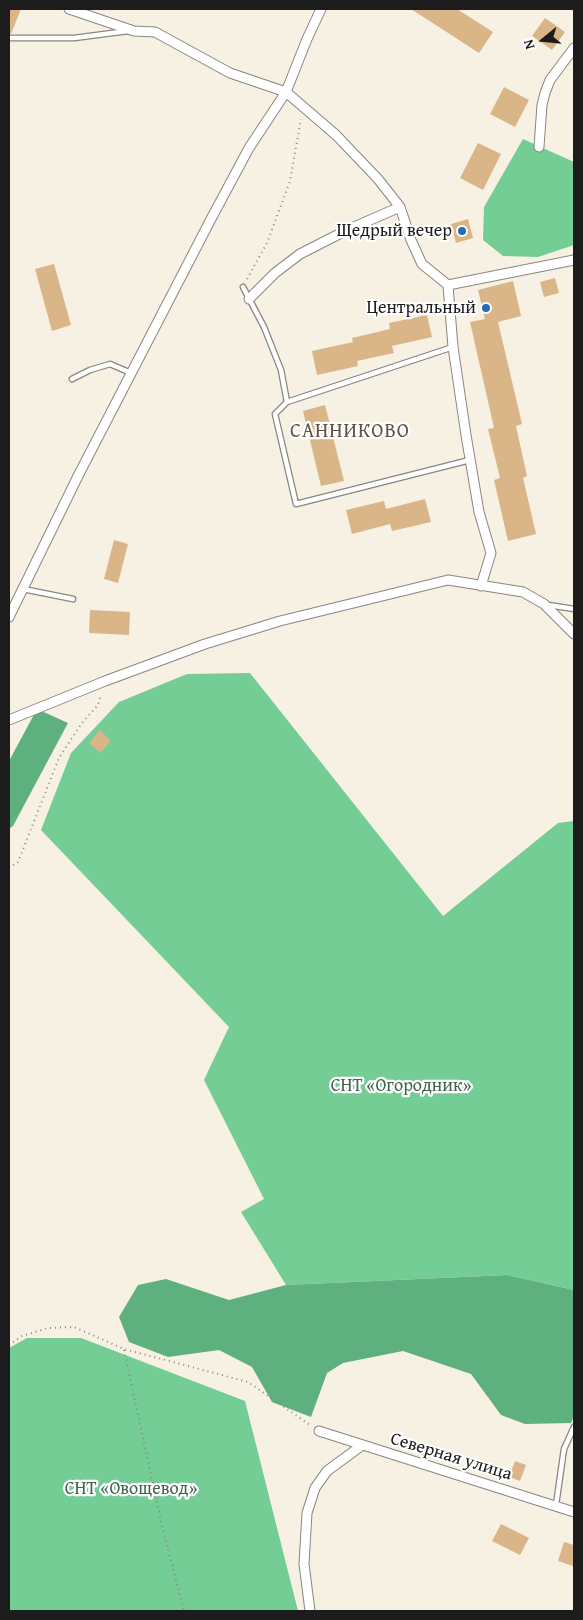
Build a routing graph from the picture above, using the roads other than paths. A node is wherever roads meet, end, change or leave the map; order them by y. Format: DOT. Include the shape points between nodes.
graph roads {
  1 [pos="69,9"];
  2 [pos="321,9"];
  3 [pos="134,30"];
  4 [pos="9,38"];
  5 [pos="574,48"];
  6 [pos="286,92"];
  7 [pos="539,147"];
  8 [pos="400,207"];
  9 [pos="574,260"];
  10 [pos="448,285"];
  11 [pos="242,287"];
  12 [pos="249,299"];
  13 [pos="454,347"];
  14 [pos="132,373"];
  15 [pos="72,379"];
  16 [pos="287,402"];
  17 [pos="471,460"];
  18 [pos="481,586"];
  19 [pos="21,589"];
  20 [pos="73,599"];
  21 [pos="544,604"];
  22 [pos="574,609"];
  23 [pos="9,617"];
  24 [pos="574,634"];
  25 [pos="9,720"];
  26 [pos="574,1427"];
  27 [pos="319,1431"];
  28 [pos="362,1446"];
  29 [pos="556,1506"];
  30 [pos="574,1512"];
  31 [pos="310,1611"];
  1 -- 3 [label="street"];
  2 -- 6 [label="street"];
  3 -- 4 [label="lane" via="74,38"];
  3 -- 6 [label="street" via="155,32 230,73"];
  5 -- 7 [label="street" via="550,80 545,93"];
  6 -- 8 [label="street" via="336,135"];
  6 -- 14 [label="street" via="248,148"];
  8 -- 10 [label="street" via="422,264"];
  8 -- 12 [label="street" via="300,254"];
  9 -- 10 [label="street"];
  10 -- 13 [label="street"];
  11 -- 12 [label="lane"];
  12 -- 16 [label="lane" via="281,370"];
  13 -- 16 [label="lane"];
  13 -- 17 [label="street"];
  14 -- 15 [label="lane" via="110,364"];
  14 -- 19 [label="street"];
  16 -- 17 [label="lane" via="275,414 296,504"];
  17 -- 18 [label="street" via="491,553"];
  18 -- 21 [label="street" via="523,592"];
  18 -- 25 [label="street" via="448,580 280,621 205,644"];
  19 -- 20 [label="lane"];
  19 -- 23 [label="street"];
  21 -- 22 [label="lane"];
  21 -- 24 [label="street"];
  26 -- 29 [label="lane" via="564,1449"];
  27 -- 28 [label="street, Северная улица"];
  28 -- 29 [label="street, Северная улица"];
  28 -- 31 [label="street" via="327,1471 315,1488 307,1513 304,1564"];
  29 -- 30 [label="street, Северная улица"];
}
